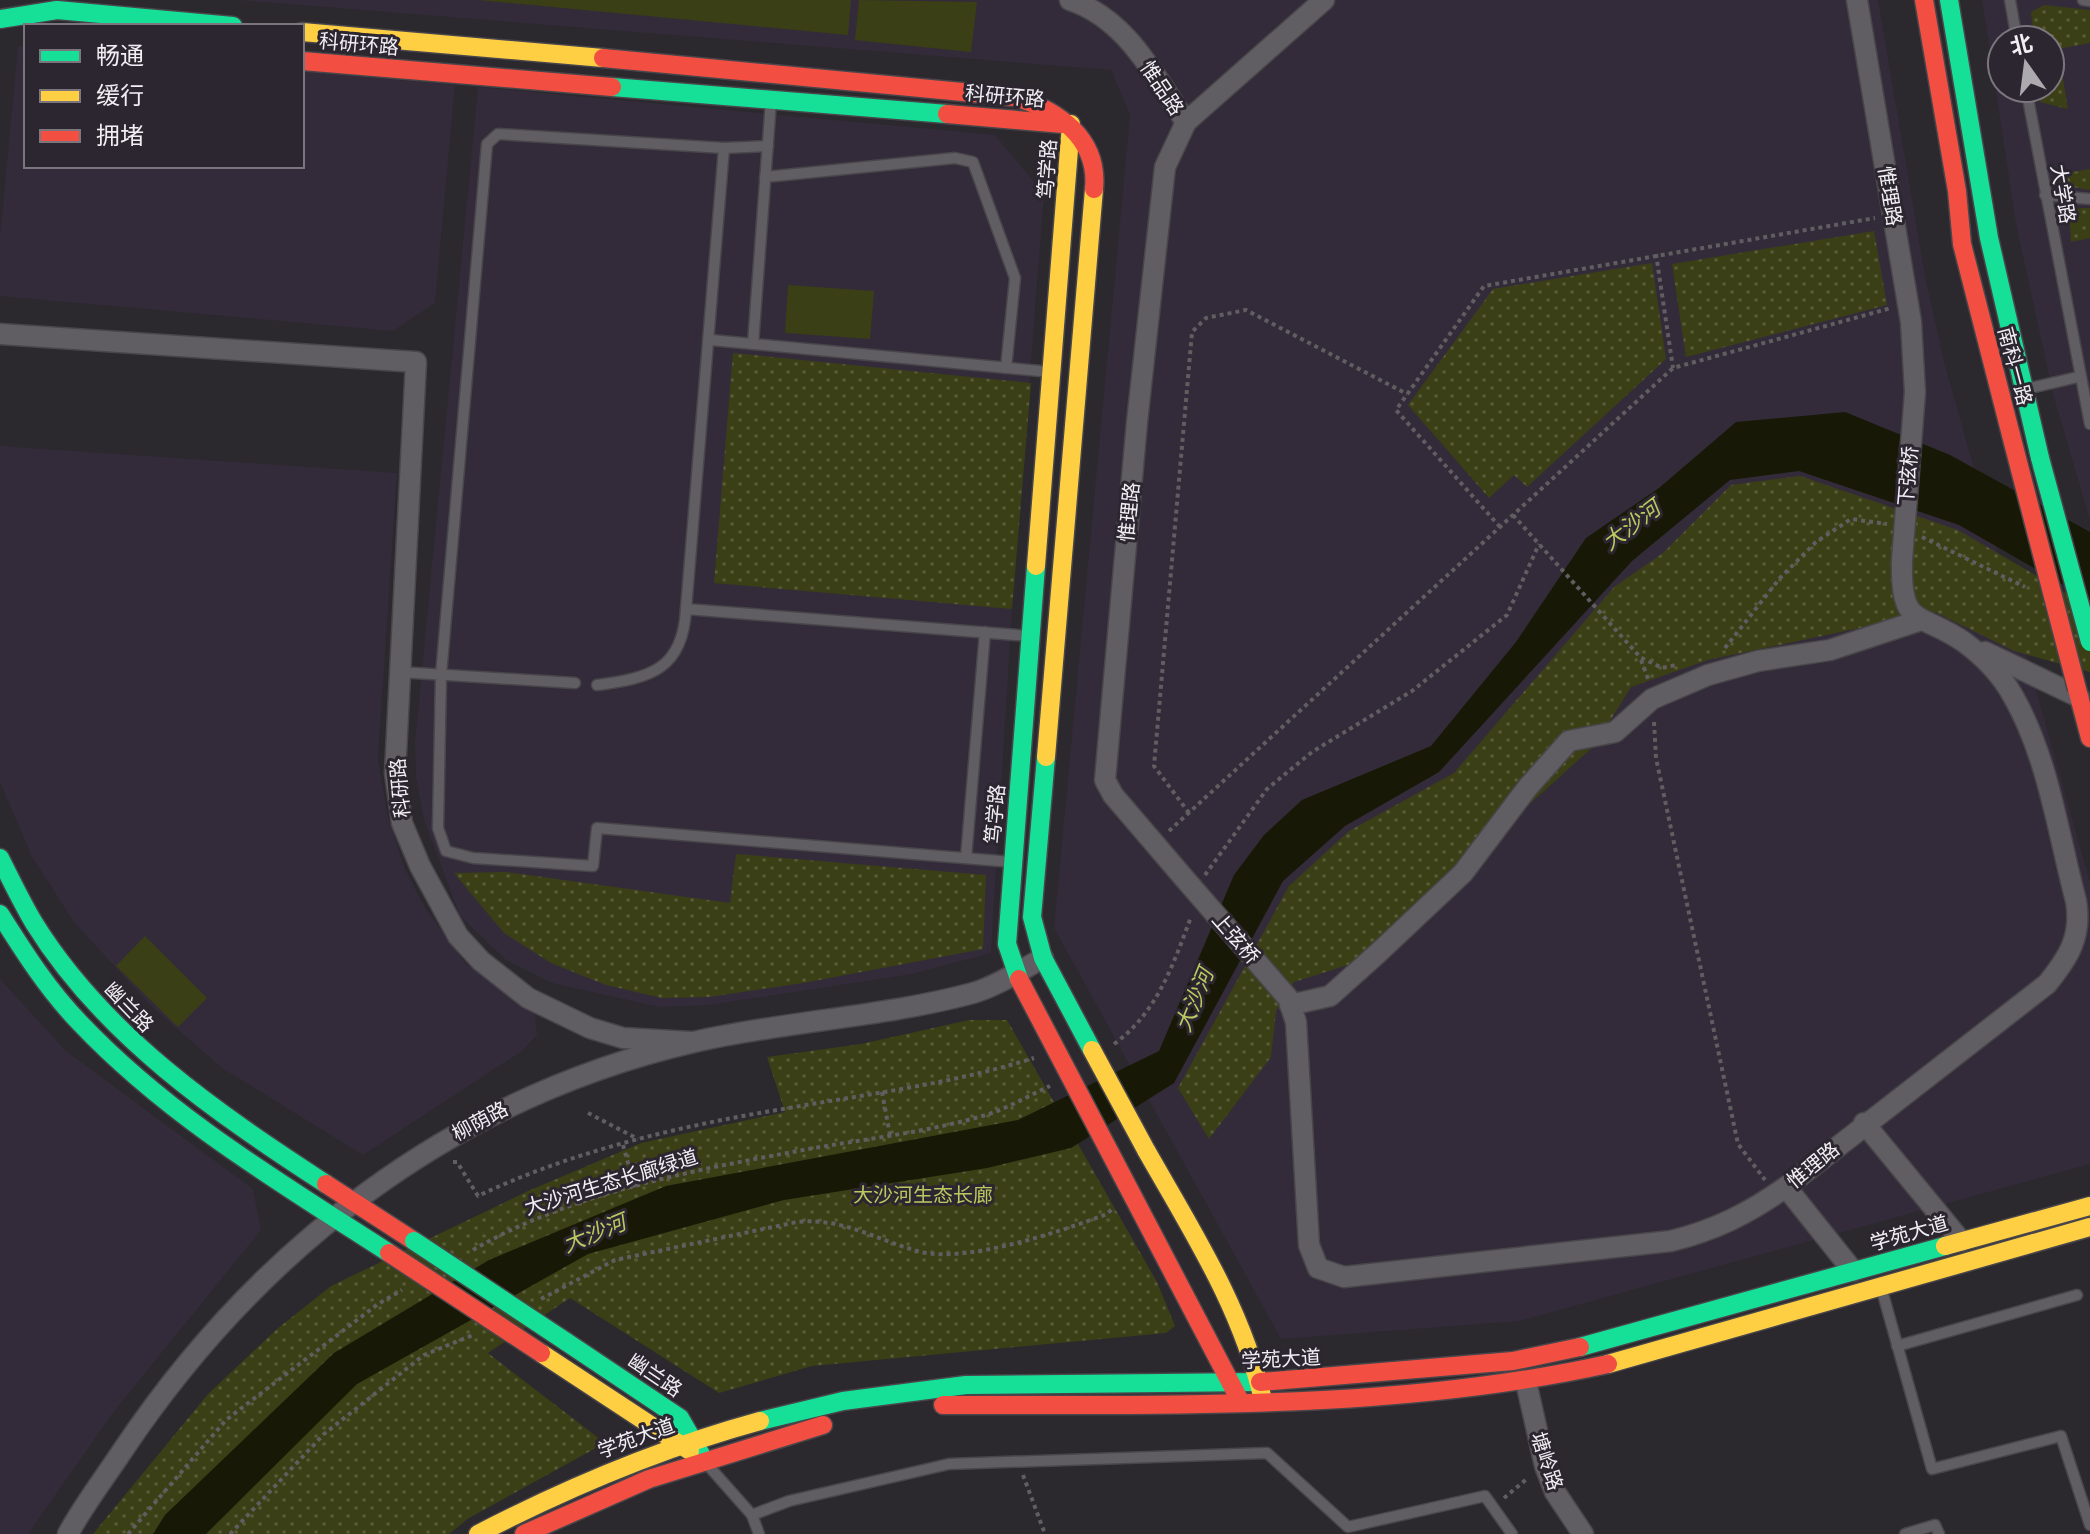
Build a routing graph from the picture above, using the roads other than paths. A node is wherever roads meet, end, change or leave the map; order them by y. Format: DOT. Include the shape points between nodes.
graph roads {
  1 [pos="1070,0"];
  2 [pos="1324,0"];
  3 [pos="1857,0"];
  4 [pos="1924,0"];
  5 [pos="1949,0"];
  6 [pos="2010,0"];
  7 [pos="2083,0"];
  8 [pos="2090,1"];
  9 [pos="0,21"];
  10 [pos="211,24"];
  11 [pos="2014,24"];
  12 [pos="24,31"];
  13 [pos="304,32"];
  14 [pos="304,61"];
  15 [pos="771,99"];
  16 [pos="2029,104"];
  17 [pos="1186,122"];
  18 [pos="1071,124"];
  19 [pos="768,146"];
  20 [pos="724,148"];
  21 [pos="765,177"];
  22 [pos="2045,195"];
  23 [pos="2090,199"];
  24 [pos="0,334"];
  25 [pos="711,340"];
  26 [pos="753,344"];
  27 [pos="1006,368"];
  28 [pos="1053,372"];
  29 [pos="2078,377"];
  30 [pos="2023,389"];
  31 [pos="1915,392"];
  32 [pos="2000,394"];
  33 [pos="2087,400"];
  34 [pos="2090,424"];
  35 [pos="686,609"];
  36 [pos="1918,621"];
  37 [pos="985,632"];
  38 [pos="1031,636"];
  39 [pos="1964,642"];
  40 [pos="2090,642"];
  41 [pos="399,672"];
  42 [pos="441,675"];
  43 [pos="575,683"];
  44 [pos="597,685"];
  45 [pos="2078,693"];
  46 [pos="2090,738"];
  47 [pos="0,858"];
  48 [pos="966,858"];
  49 [pos="1013,862"];
  50 [pos="1193,881"];
  51 [pos="0,914"];
  52 [pos="1043,958"];
  53 [pos="1015,973"];
  54 [pos="1289,1002"];
  55 [pos="691,1042"];
  56 [pos="1864,1123"];
  57 [pos="1781,1190"];
  58 [pos="354,1202"];
  59 [pos="2090,1206"];
  60 [pos="334,1217"];
  61 [pos="2087,1231"];
  62 [pos="1961,1241"];
  63 [pos="1853,1271"];
  64 [pos="1880,1285"];
  65 [pos="2077,1295"];
  66 [pos="1897,1346"];
  67 [pos="1260,1382"];
  68 [pos="1526,1382"];
  69 [pos="1232,1383"];
  70 [pos="1242,1404"];
  71 [pos="1264,1404"];
  72 [pos="688,1442"];
  73 [pos="704,1460"];
  74 [pos="752,1515"];
  75 [pos="2090,1525"];
  76 [pos="71,1532"];
  77 [pos="478,1534"];
  78 [pos="524,1534"];
  79 [pos="759,1534"];
  80 [pos="1512,1534"];
  81 [pos="1583,1534"];
  82 [pos="1905,1534"];
  83 [pos="1939,1534"];
  1 -- 17 [label="street, 惟品路" via="1097,9 1125,34"];
  2 -- 17 [label="street, 惟品路"];
  3 -- 31 [label="street, 惟理路" via="1907,304"];
  4 -- 32 [label="street, 南科一路" via="1962,244"];
  5 -- 30 [label="street, 南科一路" via="1989,238"];
  6 -- 11 [label="lane"];
  7 -- 8 [label="lane"];
  9 -- 10 [label="street" via="57,10"];
  9 -- 12 [label="street"];
  13 -- 18 [label="street, 科研环路" via="996,93 1037,103"];
  14 -- 15 [label="street, 科研环路"];
  15 -- 18 [label="street, 科研环路"];
  15 -- 19 [label="lane"];
  16 -- 22 [label="lane, 大学路"];
  17 -- 50 [label="street, 惟理路" via="1165,167 1104,761 1113,795"];
  18 -- 28 [label="street, 笃学路"];
  18 -- 52 [label="street, 笃学路" via="1090,153 1095,182 1032,917"];
  19 -- 20 [label="lane"];
  19 -- 21 [label="lane"];
  20 -- 25 [label="lane"];
  20 -- 42 [label="lane" via="498,134 487,144"];
  21 -- 26 [label="lane"];
  21 -- 27 [label="lane" via="955,158 973,162 1015,278"];
  22 -- 23 [label="lane"];
  22 -- 29 [label="lane, 大学路"];
  24 -- 41 [label="street, 科研路" via="416,362"];
  25 -- 26 [label="lane"];
  25 -- 35 [label="lane"];
  26 -- 27 [label="lane"];
  27 -- 28 [label="lane"];
  28 -- 38 [label="street, 笃学路"];
  29 -- 30 [label="lane"];
  29 -- 33 [label="lane, 大学路"];
  30 -- 32 [label="lane"];
  30 -- 40 [label="street, 南科一路, bridge"];
  31 -- 36 [label="street, 下弦桥, bridge" via="1901,587"];
  32 -- 45 [label="street, 南科一路, bridge"];
  33 -- 34 [label="lane, 大学路"];
  35 -- 37 [label="lane"];
  35 -- 44 [label="lane" via="685,633 673,659 646,677"];
  36 -- 39 [label="street, 惟理路"];
  36 -- 54 [label="street" via="1830,650 1708,675 1652,699 1615,732 1569,741 1463,873 1388,944 1330,996"];
  37 -- 38 [label="lane"];
  37 -- 48 [label="lane"];
  38 -- 49 [label="street, 笃学路"];
  39 -- 45 [label="street"];
  39 -- 56 [label="street, 惟理路" via="1997,672 2025,719 2076,901 2076,938 2047,984"];
  41 -- 42 [label="lane"];
  41 -- 55 [label="street, 科研路" via="395,773 402,823 458,936 504,982 590,1028 623,1038"];
  42 -- 43 [label="lane"];
  42 -- 48 [label="lane" via="438,828 446,851 473,858 593,866 597,828"];
  45 -- 46 [label="street, 南科一路"];
  47 -- 58 [label="street, 幽兰路" via="54,953 135,1046 193,1094"];
  48 -- 49 [label="lane"];
  49 -- 53 [label="street, 笃学路" via="1007,944"];
  50 -- 54 [label="street, 上弦桥, bridge"];
  51 -- 60 [label="street, 幽兰路" via="48,986 133,1077 191,1124"];
  52 -- 53 [label="street, 柳荫路"];
  52 -- 67 [label="street, 笃学路, bridge" via="1101,1049 1146,1150 1242,1328"];
  53 -- 55 [label="street, 柳荫路" via="976,992"];
  53 -- 69 [label="street, 笃学路" via="1064,1079"];
  54 -- 57 [label="street, 惟理路" via="1296,1022 1309,1245 1318,1268 1344,1277 1671,1241 1711,1231"];
  55 -- 58 [label="street, 柳荫路" via="539,1090 459,1131"];
  56 -- 57 [label="street, 惟理路"];
  56 -- 62 [label="street"];
  57 -- 63 [label="street"];
  58 -- 60 [label="street, 柳荫路"];
  58 -- 72 [label="street, 幽兰路, bridge" via="670,1410"];
  59 -- 62 [label="street, 学苑大道"];
  60 -- 72 [label="street, 幽兰路, bridge"];
  60 -- 76 [label="street, 柳荫路" via="210,1333 163,1391"];
  61 -- 64 [label="street, 学苑大道"];
  62 -- 63 [label="street, 学苑大道"];
  63 -- 67 [label="street, 学苑大道" via="1607,1341 1513,1361"];
  64 -- 66 [label="lane"];
  64 -- 68 [label="street, 学苑大道" via="1611,1363"];
  65 -- 66 [label="lane"];
  66 -- 75 [label="lane" via="1932,1469 2061,1436"];
  67 -- 69 [label="street, 学苑大道"];
  67 -- 71 [label="street, 笃学路"];
  68 -- 71 [label="street, 学苑大道"];
  68 -- 81 [label="street, 塘岭路" via="1545,1466"];
  69 -- 70 [label="street, 笃学路"];
  69 -- 72 [label="street, 学苑大道" via="1009,1382 926,1388 843,1401"];
  70 -- 71 [label="street, 学苑大道"];
  70 -- 73 [label="street, 学苑大道" via="925,1407 841,1421"];
  72 -- 73 [label="street, 幽兰路"];
  72 -- 77 [label="street, 学苑大道" via="601,1473"];
  73 -- 74 [label="lane"];
  73 -- 78 [label="street, 学苑大道" via="613,1493"];
  74 -- 79 [label="lane"];
  74 -- 80 [label="lane" via="789,1501 949,1464 1267,1453 1348,1527 1485,1496"];
  82 -- 83 [label="lane" via="1935,1525"];
}
